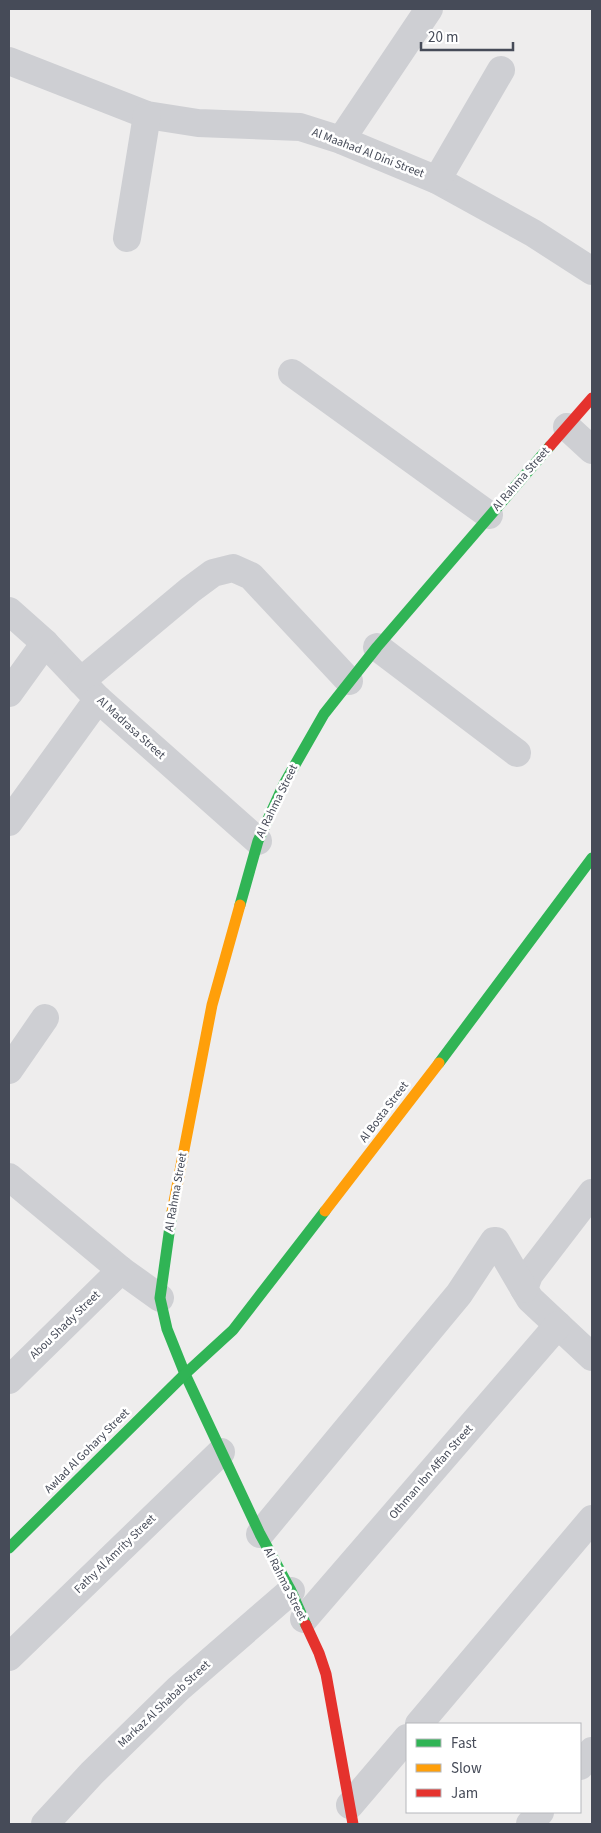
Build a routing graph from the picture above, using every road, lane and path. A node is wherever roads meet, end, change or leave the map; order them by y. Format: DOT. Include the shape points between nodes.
graph roads {
  1 [pos="429,9"];
  2 [pos="9,61"];
  3 [pos="501,70"];
  4 [pos="147,115"];
  5 [pos="341,140"];
  6 [pos="437,180"];
  7 [pos="127,238"];
  8 [pos="592,270"];
  9 [pos="292,374"];
  10 [pos="592,398"];
  11 [pos="567,427"];
  12 [pos="592,450"];
  13 [pos="489,515"];
  14 [pos="9,611"];
  15 [pos="45,644"];
  16 [pos="377,646"];
  17 [pos="349,681"];
  18 [pos="89,690"];
  19 [pos="9,693"];
  20 [pos="517,753"];
  21 [pos="9,822"];
  22 [pos="258,841"];
  23 [pos="592,858"];
  24 [pos="45,1018"];
  25 [pos="9,1070"];
  26 [pos="12,1185"];
  27 [pos="592,1193"];
  28 [pos="121,1270"];
  29 [pos="524,1289"];
  30 [pos="160,1298"];
  31 [pos="558,1325"];
  32 [pos="592,1357"];
  33 [pos="185,1374"];
  34 [pos="9,1380"];
  35 [pos="221,1452"];
  36 [pos="592,1519"];
  37 [pos="260,1534"];
  38 [pos="9,1548"];
  39 [pos="291,1591"];
  40 [pos="304,1620"];
  41 [pos="9,1656"];
  42 [pos="420,1723"];
  43 [pos="406,1739"];
  44 [pos="592,1751"];
  45 [pos="581,1765"];
  46 [pos="539,1813"];
  47 [pos="352,1815"];
  48 [pos="45,1824"];
  49 [pos="530,1824"];
  1 -- 5 [label="street"];
  2 -- 4 [label="street, Al Maahad Al Dini Street"];
  3 -- 6 [label="street"];
  4 -- 5 [label="street, Al Maahad Al Dini Street" via="198,123 300,127"];
  4 -- 7 [label="street"];
  5 -- 6 [label="street, Al Maahad Al Dini Street"];
  6 -- 8 [label="street, Al Maahad Al Dini Street"];
  9 -- 13 [label="street"];
  10 -- 11 [label="street, Al Rahma Street"];
  11 -- 12 [label="street"];
  11 -- 13 [label="street, Al Rahma Street"];
  13 -- 16 [label="street, Al Rahma Street"];
  14 -- 15 [label="street, Al Madrasa Street"];
  15 -- 18 [label="street, Al Madrasa Street"];
  15 -- 19 [label="street"];
  16 -- 17 [label="street, Al Rahma Street"];
  16 -- 20 [label="street"];
  17 -- 18 [label="street" via="250,576 234,568 213,573 190,590"];
  17 -- 22 [label="street, Al Rahma Street" via="303,749"];
  18 -- 21 [label="street"];
  18 -- 22 [label="street, Al Madrasa Street"];
  22 -- 30 [label="street, Al Rahma Street" via="212,1004 172,1209"];
  23 -- 33 [label="street, Al Bosta Street" via="233,1330"];
  24 -- 25 [label="street"];
  26 -- 28 [label="street"];
  27 -- 29 [label="street" via="528,1275"];
  28 -- 30 [label="street"];
  28 -- 34 [label="street, Abou Shady Street"];
  29 -- 31 [label="street" via="530,1299"];
  29 -- 37 [label="street" via="494,1241 459,1294"];
  30 -- 33 [label="street, Al Rahma Street" via="167,1329"];
  31 -- 32 [label="street"];
  31 -- 40 [label="street, Othman Ibn Affan Street"];
  33 -- 35 [label="street, Al Rahma Street"];
  33 -- 38 [label="street, Awlad Al Gohary Street"];
  35 -- 37 [label="street, Al Rahma Street"];
  35 -- 41 [label="street, Fathy Al Amrity Street"];
  36 -- 42 [label="street"];
  37 -- 39 [label="street, Al Rahma Street"];
  39 -- 40 [label="street, Al Rahma Street"];
  39 -- 48 [label="street, Markaz Al Shabab Street" via="178,1689"];
  40 -- 47 [label="street, Al Rahma Street" via="326,1674"];
  43 -- 47 [label="street"];
  44 -- 45 [label="street"];
  46 -- 49 [label="street"];
}
